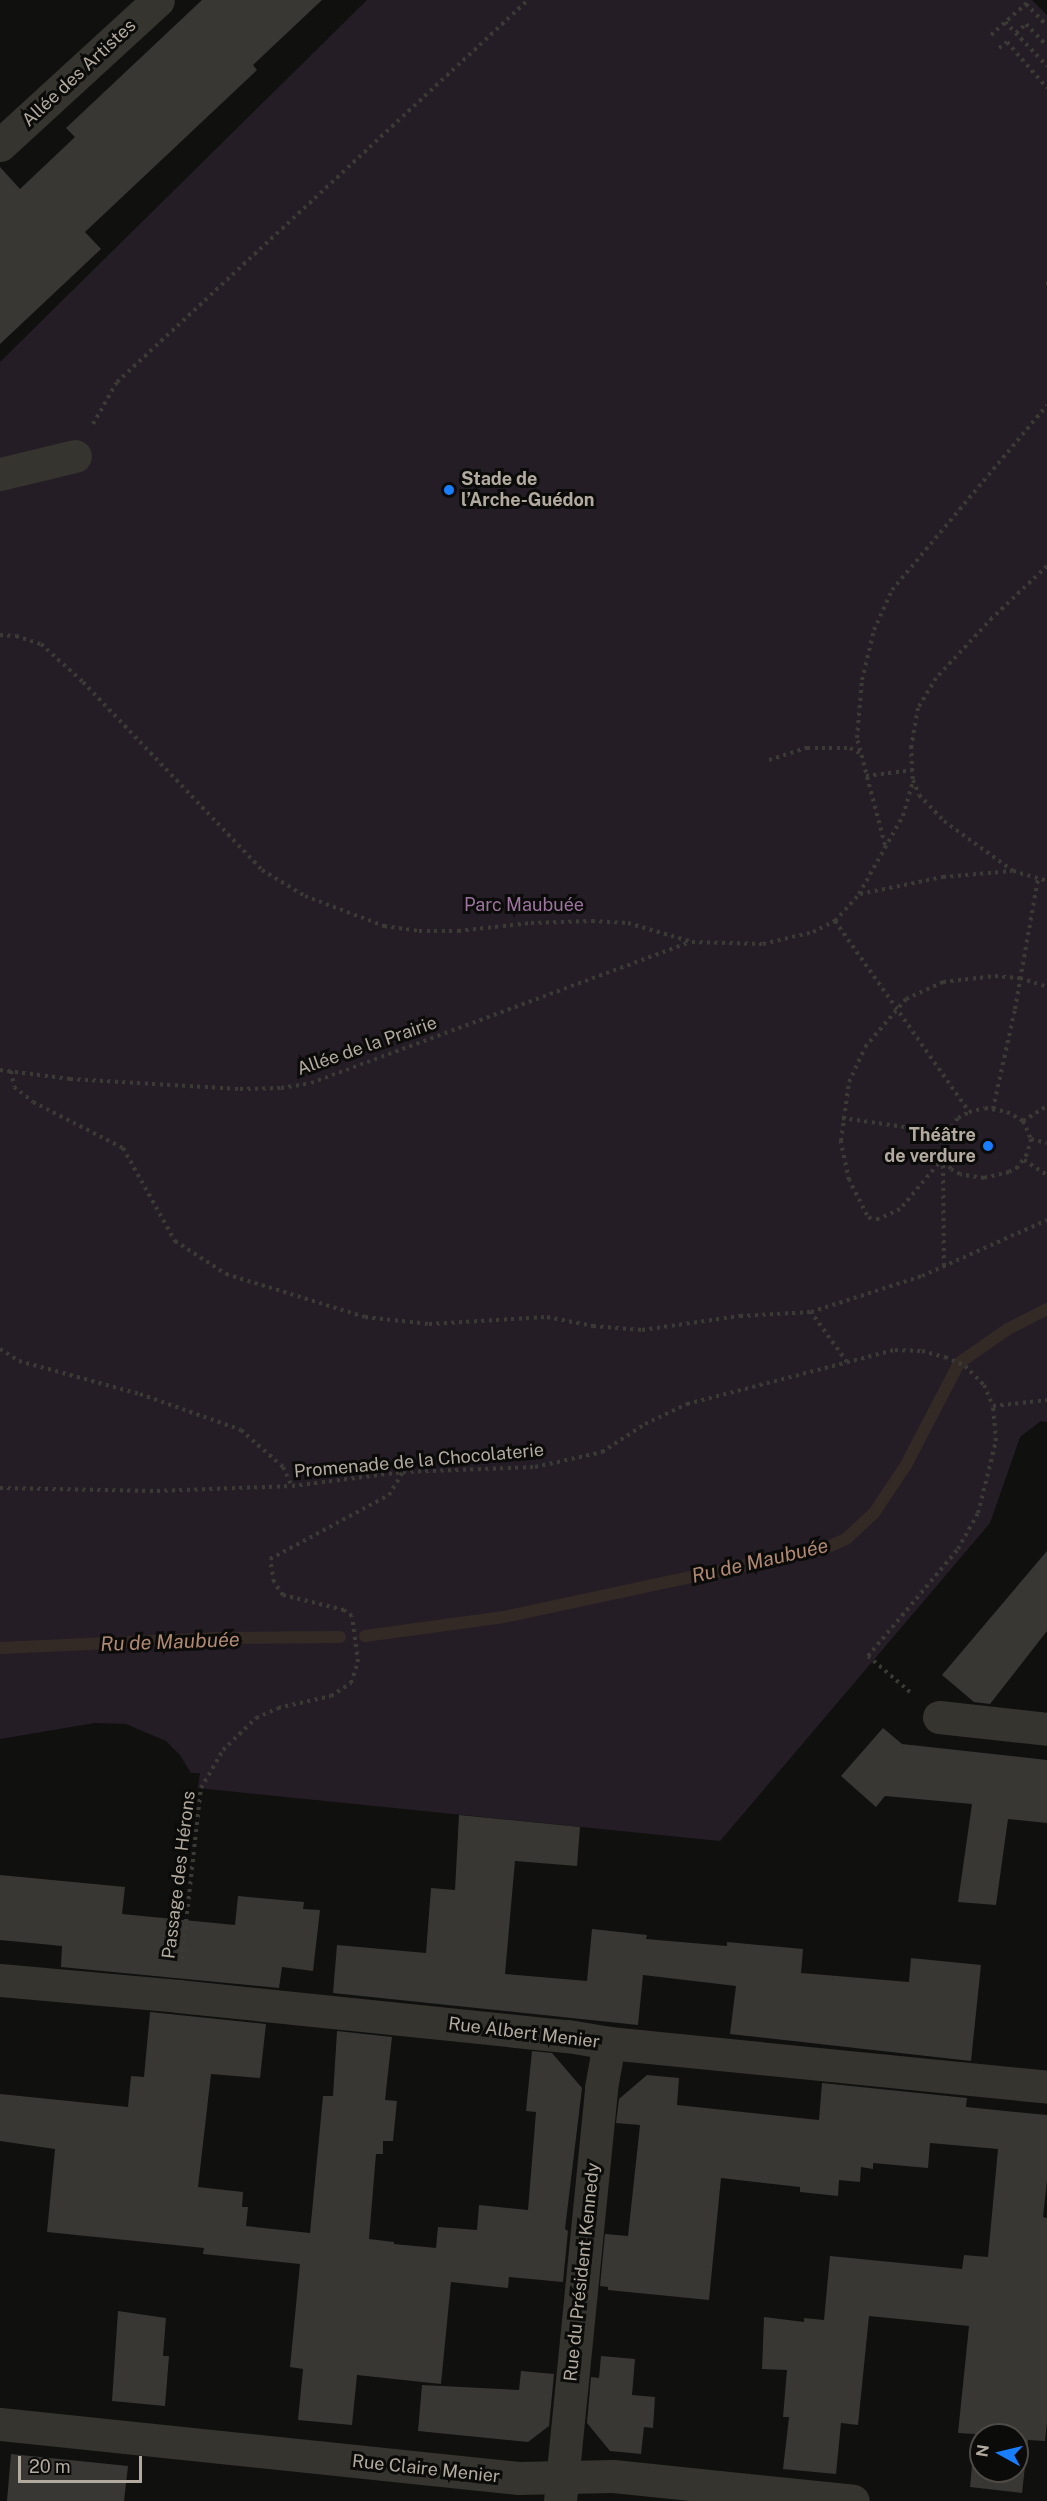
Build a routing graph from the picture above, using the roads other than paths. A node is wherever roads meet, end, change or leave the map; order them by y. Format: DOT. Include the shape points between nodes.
graph roads {
  1 [pos="158,0"];
  2 [pos="0,146"];
  3 [pos="75,456"];
  4 [pos="0,474"];
  5 [pos="939,1717"];
  6 [pos="1047,1728"];
  7 [pos="0,1980"];
  8 [pos="609,2043"];
  9 [pos="1047,2087"];
  10 [pos="0,2424"];
  11 [pos="561,2489"];
  12 [pos="853,2501"];
  1 -- 2 [label="street, Allée des Artistes"];
  3 -- 4 [label="street"];
  5 -- 6 [label="street"];
  7 -- 8 [label="street, Rue Albert Menier" via="178,1995"];
  8 -- 9 [label="street, Rue Albert Menier"];
  8 -- 11 [label="street, Rue du Président Kennedy" via="601,2088"];
  10 -- 11 [label="street, Rue Claire Menier" via="518,2478"];
  11 -- 12 [label="street, Rue Claire Menier" via="613,2476"];
}
